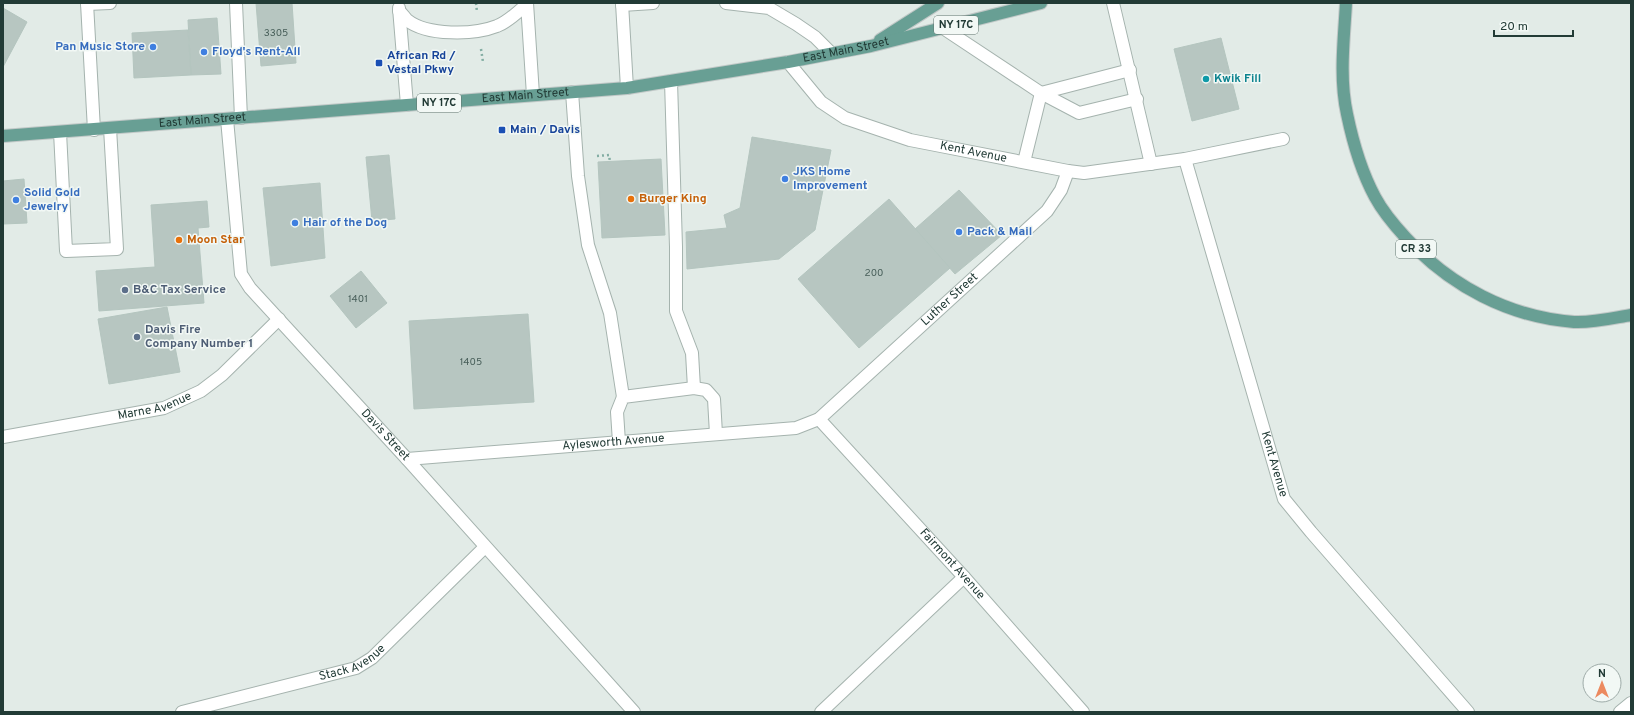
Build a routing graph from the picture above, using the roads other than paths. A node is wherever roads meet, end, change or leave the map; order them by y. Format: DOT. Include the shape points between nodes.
graph roads {
  1 [pos="110,3"];
  2 [pos="236,3"];
  3 [pos="653,3"];
  4 [pos="726,3"];
  5 [pos="938,3"];
  6 [pos="1041,3"];
  7 [pos="1113,3"];
  8 [pos="1346,3"];
  9 [pos="87,4"];
  10 [pos="527,4"];
  11 [pos="622,4"];
  12 [pos="399,7"];
  13 [pos="943,28"];
  14 [pos="871,46"];
  15 [pos="831,53"];
  16 [pos="788,62"];
  17 [pos="1130,70"];
  18 [pos="671,81"];
  19 [pos="627,88"];
  20 [pos="572,92"];
  21 [pos="1041,93"];
  22 [pos="533,95"];
  23 [pos="1137,99"];
  24 [pos="407,105"];
  25 [pos="241,118"];
  26 [pos="227,119"];
  27 [pos="110,128"];
  28 [pos="94,130"];
  29 [pos="60,132"];
  30 [pos="3,136"];
  31 [pos="1283,139"];
  32 [pos="1185,159"];
  33 [pos="1024,162"];
  34 [pos="1151,164"];
  35 [pos="1068,171"];
  36 [pos="1631,315"];
  37 [pos="279,319"];
  38 [pos="694,388"];
  39 [pos="623,397"];
  40 [pos="819,419"];
  41 [pos="716,434"];
  42 [pos="3,437"];
  43 [pos="619,442"];
  44 [pos="407,459"];
  45 [pos="486,547"];
  46 [pos="964,577"];
  47 [pos="1631,703"];
  48 [pos="182,712"];
  49 [pos="634,712"];
  50 [pos="821,712"];
  51 [pos="1083,712"];
  52 [pos="1468,712"];
  53 [pos="1620,712"];
  1 -- 9 [label="street"];
  2 -- 25 [label="street"];
  3 -- 11 [label="street"];
  4 -- 15 [label="street" via="769,8 815,37"];
  5 -- 14 [label="main road"];
  6 -- 13 [label="main road, East Main Street / NY 17C"];
  7 -- 17 [label="street"];
  8 -- 36 [label="main road, CR 33" via="1343,87 1346,113 1362,168 1375,198 1419,253 1449,278 1484,298 1538,317 1576,322"];
  9 -- 28 [label="street"];
  10 -- 12 [label="street" via="498,25 483,31 462,33 422,27 408,20"];
  10 -- 22 [label="street"];
  11 -- 19 [label="street"];
  12 -- 24 [label="street"];
  13 -- 14 [label="main road, East Main Street / NY 17C"];
  13 -- 21 [label="street"];
  14 -- 15 [label="main road, East Main Street / NY 17C"];
  15 -- 16 [label="main road, East Main Street / NY 17C"];
  16 -- 18 [label="main road, East Main Street / NY 17C"];
  16 -- 33 [label="street, Kent Avenue" via="821,102 845,118 910,140"];
  17 -- 21 [label="street"];
  17 -- 23 [label="street"];
  18 -- 19 [label="main road, East Main Street / NY 17C"];
  18 -- 38 [label="street" via="676,311 692,353"];
  19 -- 20 [label="main road, East Main Street / NY 17C"];
  20 -- 22 [label="main road, East Main Street / NY 17C"];
  20 -- 39 [label="street" via="578,176 588,245 610,314"];
  21 -- 23 [label="street" via="1079,112"];
  21 -- 33 [label="street"];
  22 -- 24 [label="main road, East Main Street / NY 17C"];
  23 -- 34 [label="street"];
  24 -- 25 [label="main road, East Main Street / NY 17C"];
  25 -- 26 [label="main road, East Main Street / NY 17C"];
  26 -- 27 [label="main road, East Main Street / NY 17C"];
  26 -- 37 [label="street, Davis Street" via="241,274 250,288"];
  27 -- 28 [label="main road, East Main Street / NY 17C"];
  27 -- 29 [label="street" via="117,249 66,251"];
  28 -- 29 [label="main road, East Main Street / NY 17C"];
  29 -- 30 [label="main road, East Main Street / NY 17C"];
  31 -- 32 [label="street, Kent Avenue"];
  32 -- 34 [label="street, Kent Avenue"];
  32 -- 52 [label="street, Kent Avenue" via="1284,499"];
  33 -- 35 [label="street, Kent Avenue"];
  34 -- 35 [label="street, Kent Avenue" via="1084,173"];
  35 -- 40 [label="street, Luther Street" via="1061,190 1047,211"];
  37 -- 42 [label="street, Marne Avenue" via="222,375 201,391 164,408"];
  37 -- 44 [label="street, Davis Street"];
  38 -- 39 [label="street"];
  38 -- 41 [label="street" via="706,390 714,399"];
  39 -- 43 [label="street" via="617,412"];
  40 -- 41 [label="street, Aylesworth Avenue" via="796,428"];
  40 -- 46 [label="street, Fairmont Avenue"];
  41 -- 43 [label="street, Aylesworth Avenue"];
  43 -- 44 [label="street, Aylesworth Avenue"];
  44 -- 45 [label="street, Davis Street"];
  45 -- 48 [label="street, Stack Avenue" via="372,658 356,668"];
  45 -- 49 [label="street, Davis Street"];
  46 -- 50 [label="street"];
  46 -- 51 [label="street, Fairmont Avenue"];
  47 -- 53 [label="street"];
}
